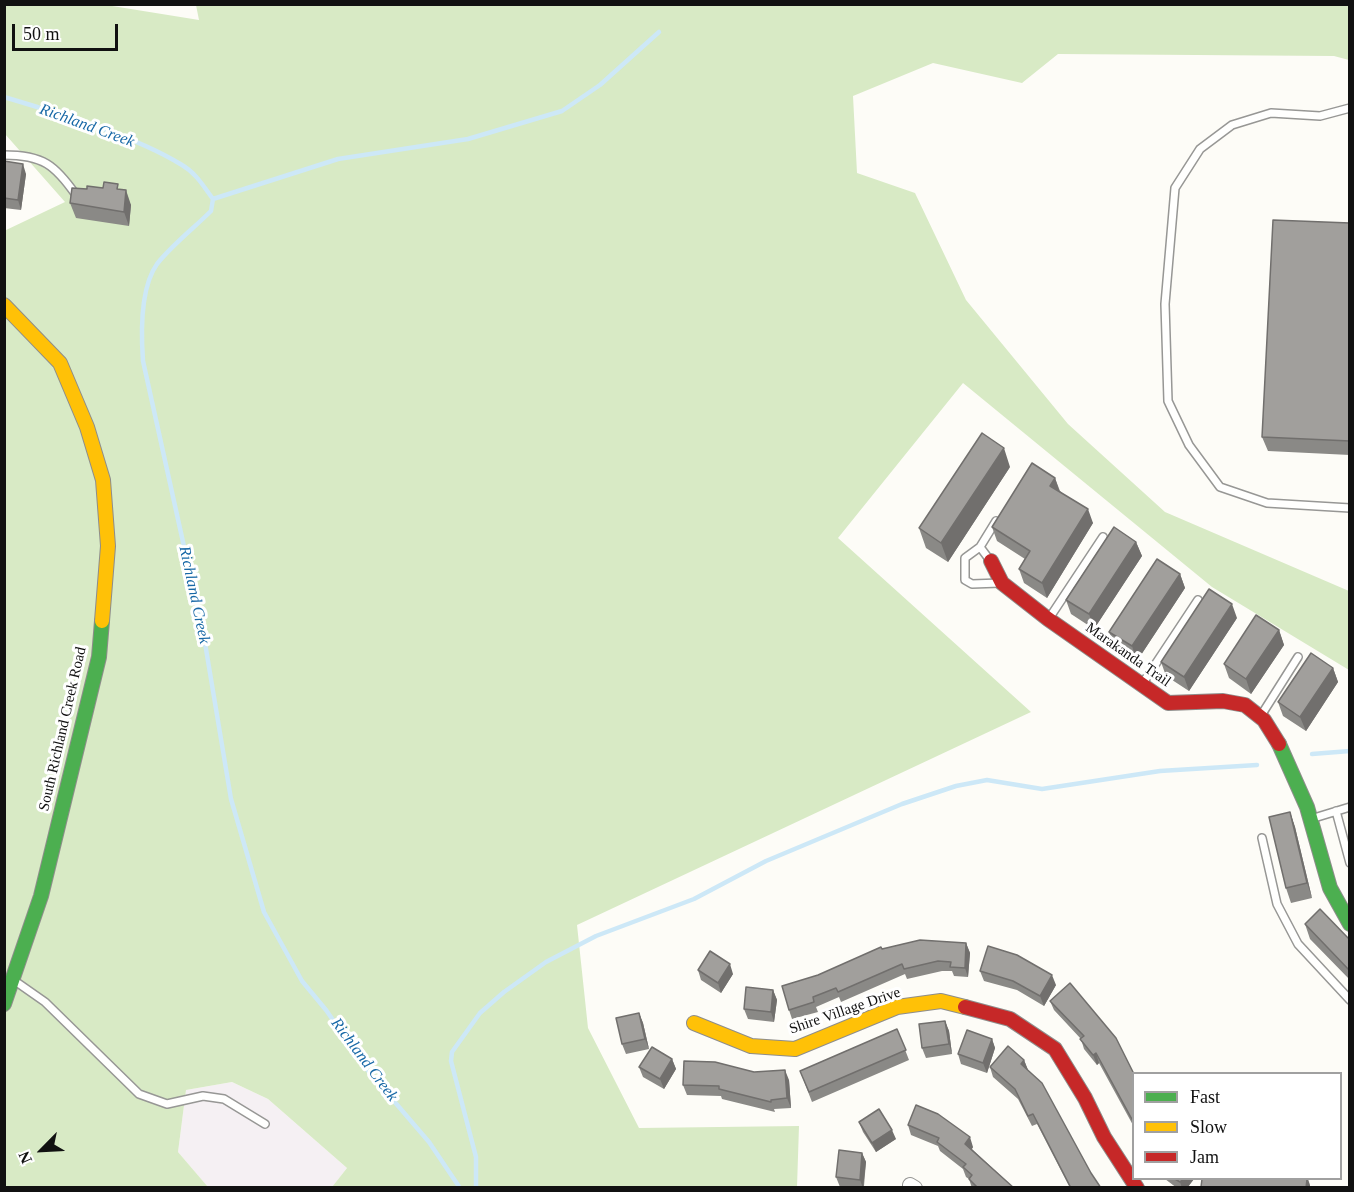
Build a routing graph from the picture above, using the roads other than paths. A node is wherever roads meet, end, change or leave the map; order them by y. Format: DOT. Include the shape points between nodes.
graph roads {
  1 [pos="1350,108"];
  2 [pos="4,155"];
  3 [pos="76,196"];
  4 [pos="4,306"];
  5 [pos="1350,508"];
  6 [pos="1002,512"];
  7 [pos="1102,537"];
  8 [pos="980,547"];
  9 [pos="991,561"];
  10 [pos="1002,583"];
  11 [pos="1198,600"];
  12 [pos="1048,619"];
  13 [pos="1298,657"];
  14 [pos="1141,685"];
  15 [pos="1260,716"];
  16 [pos="1350,807"];
  17 [pos="1336,811"];
  18 [pos="1311,818"];
  19 [pos="1262,838"];
  20 [pos="1350,863"];
  21 [pos="1350,924"];
  22 [pos="13,980"];
  23 [pos="1350,1000"];
  24 [pos="4,1004"];
  25 [pos="694,1023"];
  26 [pos="265,1124"];
  27 [pos="1137,1188"];
  1 -- 5 [label="lane" via="1320,116 1271,113 1232,125 1200,149 1175,188 1165,304 1168,401 1189,445 1220,487 1267,503"];
  2 -- 3 [label="lane" via="20,155 58,170"];
  4 -- 22 [label="street, South Richland Creek Road" via="60,363 87,427 103,480 108,546 99,657 41,896"];
  6 -- 8 [label="lane"];
  7 -- 12 [label="lane"];
  8 -- 9 [label="lane"];
  8 -- 10 [label="lane" via="964,558 965,580 972,584"];
  9 -- 10 [label="street, Marakanda Trail"];
  10 -- 12 [label="street, Marakanda Trail"];
  11 -- 14 [label="lane"];
  12 -- 14 [label="street, Marakanda Trail"];
  13 -- 15 [label="lane"];
  14 -- 15 [label="street, Marakanda Trail" via="1168,703 1219,700 1242,704"];
  15 -- 18 [label="street" via="1289,767"];
  16 -- 17 [label="lane"];
  17 -- 18 [label="lane"];
  17 -- 20 [label="lane"];
  18 -- 21 [label="street" via="1326,874 1342,916"];
  19 -- 23 [label="lane" via="1277,904 1298,944"];
  22 -- 24 [label="street, South Richland Creek Road"];
  22 -- 26 [label="lane" via="45,1002 139,1094 167,1104 203,1096 224,1099"];
  25 -- 27 [label="street, Shire Village Drive" via="751,1046 795,1049 897,1007 941,1002 1010,1018 1055,1049"];
}
